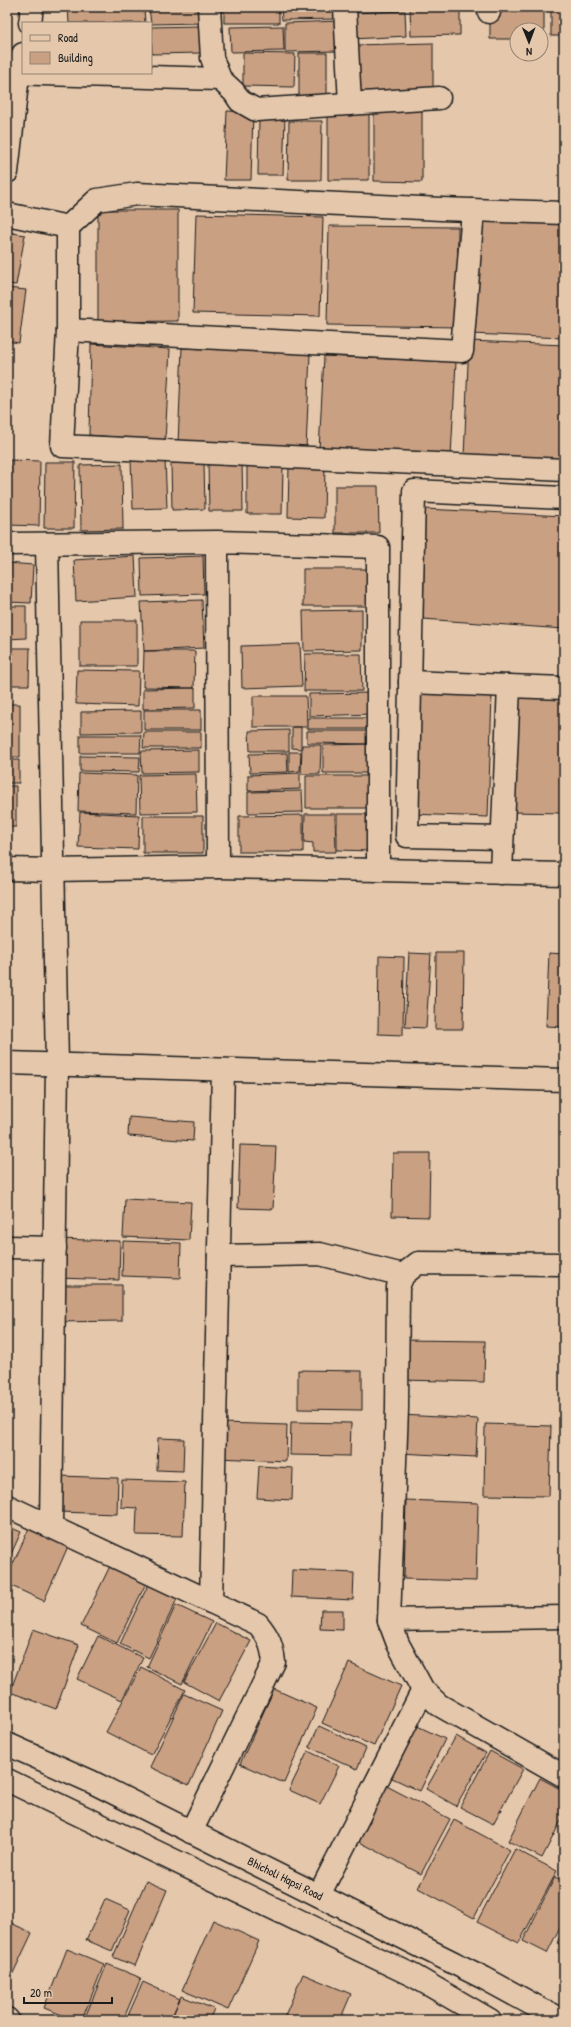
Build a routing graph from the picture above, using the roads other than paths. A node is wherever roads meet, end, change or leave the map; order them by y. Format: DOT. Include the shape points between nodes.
graph roads {
  1 [pos="32,7"];
  2 [pos="209,7"];
  3 [pos="344,7"];
  4 [pos="30,22"];
  5 [pos="16,68"];
  6 [pos="127,74"];
  7 [pos="220,79"];
  8 [pos="440,98"];
  9 [pos="350,104"];
  10 [pos="7,172"];
  11 [pos="473,210"];
  12 [pos="564,213"];
  13 [pos="7,214"];
  14 [pos="68,227"];
  15 [pos="68,330"];
  16 [pos="564,470"];
  17 [pos="564,498"];
  18 [pos="217,542"];
  19 [pos="7,544"];
  20 [pos="47,544"];
  21 [pos="410,682"];
  22 [pos="509,686"];
  23 [pos="564,688"];
  24 [pos="502,838"];
  25 [pos="218,867"];
  26 [pos="7,869"];
  27 [pos="53,870"];
  28 [pos="378,870"];
  29 [pos="501,873"];
  30 [pos="564,874"];
  31 [pos="7,1063"];
  32 [pos="57,1065"];
  33 [pos="223,1070"];
  34 [pos="564,1080"];
  35 [pos="7,1247"];
  36 [pos="55,1248"];
  37 [pos="218,1256"];
  38 [pos="564,1264"];
  39 [pos="403,1275"];
  40 [pos="7,1506"];
  41 [pos="51,1526"];
  42 [pos="211,1602"];
  43 [pos="564,1617"];
  44 [pos="389,1620"];
  45 [pos="423,1690"];
  46 [pos="7,1744"];
  47 [pos="564,1776"];
  48 [pos="7,1780"];
  49 [pos="191,1832"];
  50 [pos="319,1895"];
  51 [pos="490,2020"];
  52 [pos="560,2020"];
  1 -- 4 [label="street"];
  2 -- 7 [label="street" via="212,58"];
  3 -- 9 [label="street"];
  5 -- 10 [label="street"];
  6 -- 7 [label="street"];
  7 -- 9 [label="street" via="240,101 256,110"];
  8 -- 9 [label="street"];
  11 -- 12 [label="street"];
  11 -- 14 [label="street" via="136,194 98,200"];
  11 -- 15 [label="street" via="462,350"];
  13 -- 14 [label="street"];
  14 -- 15 [label="street"];
  15 -- 16 [label="street" via="62,446"];
  17 -- 21 [label="street" via="414,491"];
  18 -- 20 [label="street" via="122,541"];
  18 -- 25 [label="street"];
  18 -- 28 [label="street" via="378,547"];
  19 -- 20 [label="street"];
  20 -- 27 [label="street"];
  21 -- 22 [label="street"];
  21 -- 24 [label="street" via="407,836"];
  22 -- 23 [label="street"];
  22 -- 24 [label="street"];
  24 -- 29 [label="street"];
  25 -- 27 [label="street"];
  25 -- 28 [label="street"];
  26 -- 27 [label="street"];
  27 -- 32 [label="street"];
  28 -- 29 [label="street"];
  29 -- 30 [label="street"];
  31 -- 32 [label="street"];
  32 -- 33 [label="street"];
  32 -- 36 [label="street"];
  33 -- 34 [label="street"];
  33 -- 37 [label="street"];
  35 -- 36 [label="street"];
  36 -- 41 [label="street"];
  37 -- 39 [label="street" via="320,1254"];
  37 -- 42 [label="street"];
  38 -- 39 [label="street" via="418,1263"];
  39 -- 44 [label="street" via="398,1287 397,1410"];
  40 -- 41 [label="street"];
  41 -- 42 [label="street"];
  42 -- 49 [label="street" via="258,1624 272,1645 274,1662"];
  43 -- 44 [label="street"];
  44 -- 45 [label="street" via="398,1644"];
  45 -- 47 [label="street" via="439,1705"];
  45 -- 50 [label="street"];
  46 -- 49 [label="street, Bhicholi Hapsi Road" via="92,1782"];
  48 -- 51 [label="street" via="414,1976"];
  49 -- 50 [label="street, Bhicholi Hapsi Road"];
  50 -- 52 [label="street, Bhicholi Hapsi Road" via="484,1978"];
}
